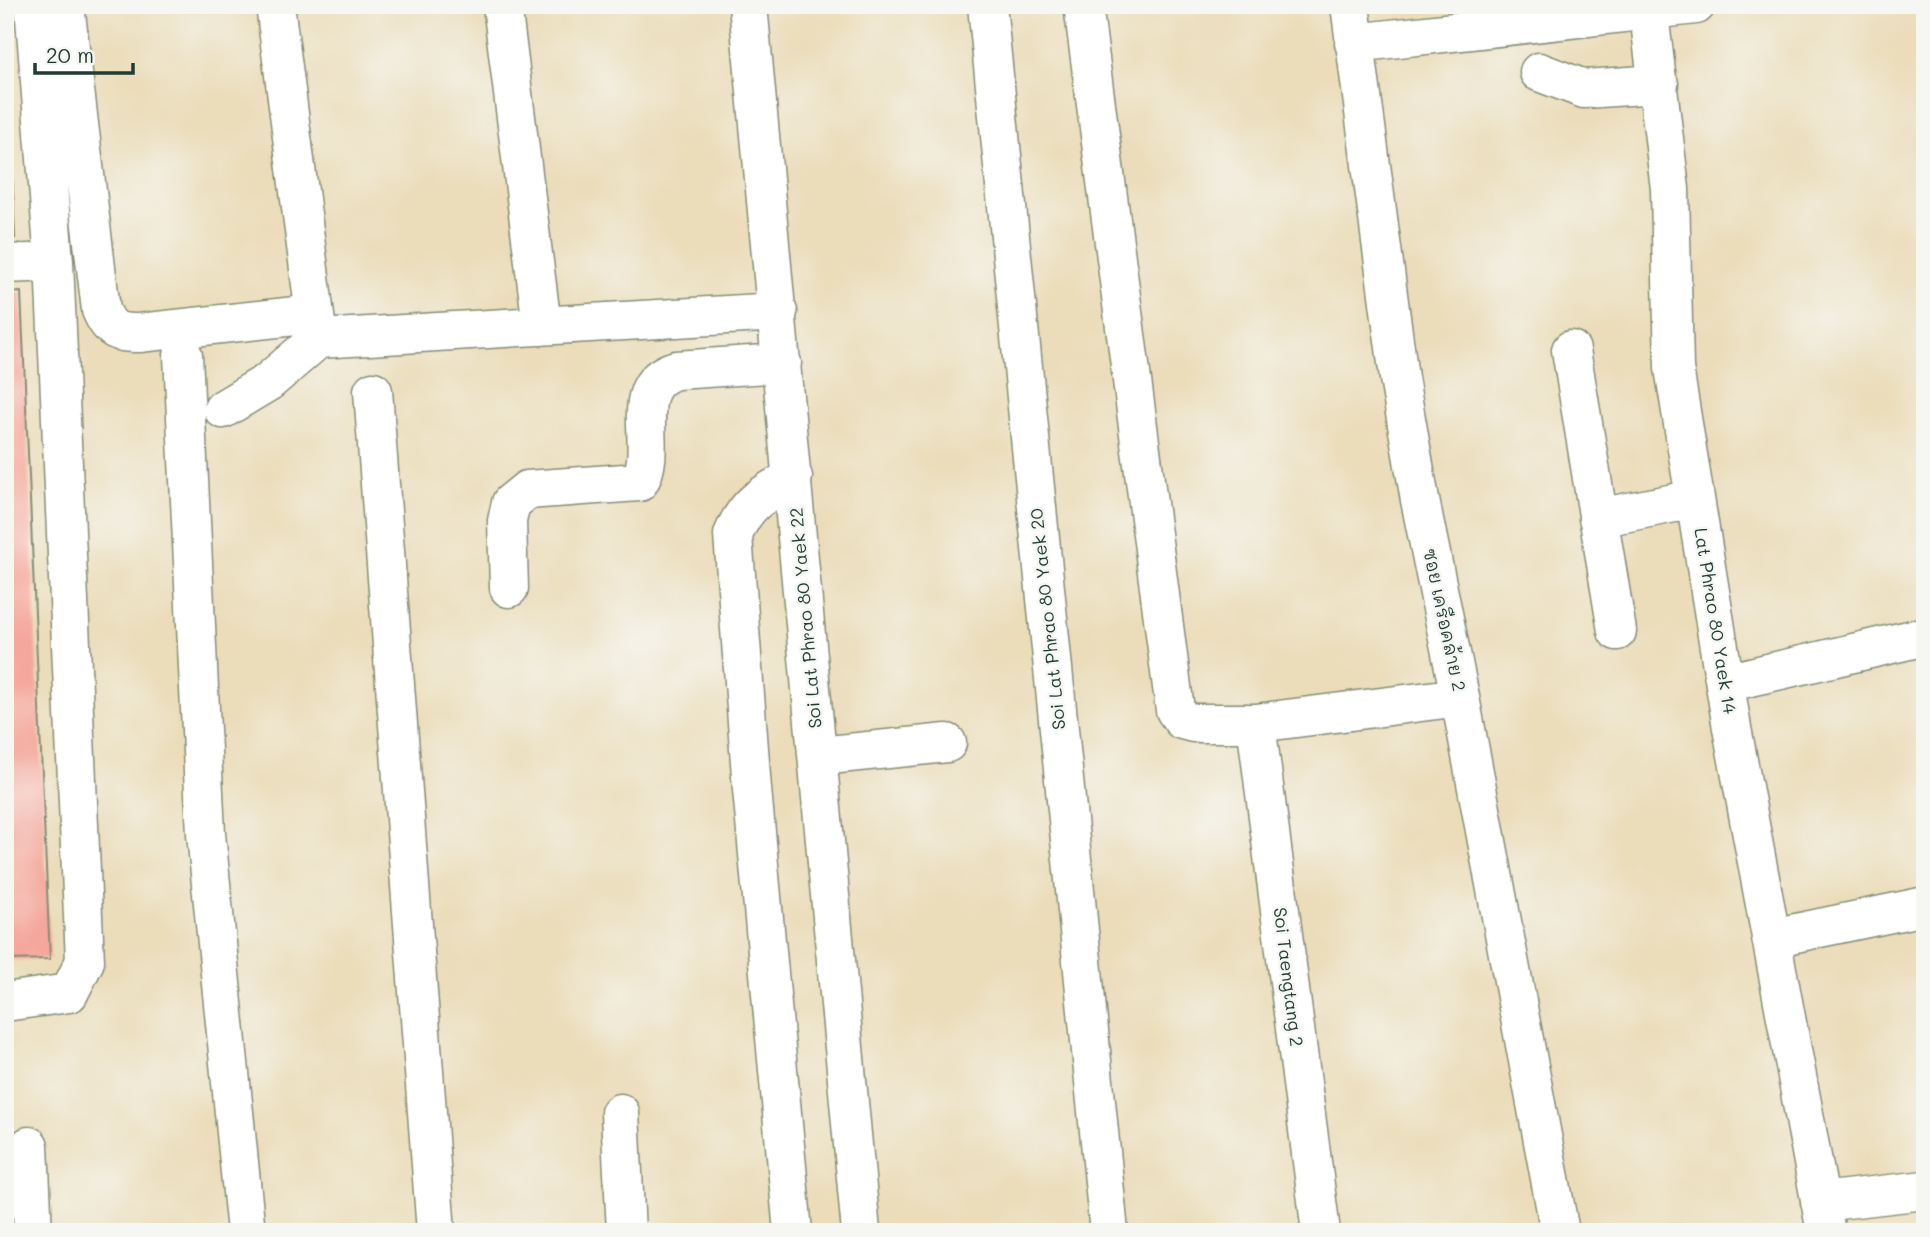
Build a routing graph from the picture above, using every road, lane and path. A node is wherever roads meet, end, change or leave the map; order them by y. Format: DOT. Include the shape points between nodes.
graph roads {
  1 [pos="34,5"];
  2 [pos="65,5"];
  3 [pos="275,5"];
  4 [pos="502,5"];
  5 [pos="748,5"];
  6 [pos="986,5"];
  7 [pos="1083,5"];
  8 [pos="1350,5"];
  9 [pos="1696,5"];
  10 [pos="1648,9"];
  11 [pos="1354,43"];
  12 [pos="1539,72"];
  13 [pos="1659,84"];
  14 [pos="54,262"];
  15 [pos="5,264"];
  16 [pos="778,312"];
  17 [pos="316,326"];
  18 [pos="542,326"];
  19 [pos="1571,350"];
  20 [pos="183,355"];
  21 [pos="782,363"];
  22 [pos="373,391"];
  23 [pos="223,408"];
  24 [pos="793,477"];
  25 [pos="1695,499"];
  26 [pos="1598,518"];
  27 [pos="509,588"];
  28 [pos="1617,631"];
  29 [pos="1913,639"];
  30 [pos="1725,683"];
  31 [pos="1460,697"];
  32 [pos="1256,723"];
  33 [pos="947,743"];
  34 [pos="819,756"];
  35 [pos="1925,906"];
  36 [pos="1772,939"];
  37 [pos="5,1002"];
  38 [pos="620,1113"];
  39 [pos="29,1146"];
  40 [pos="1925,1190"];
  41 [pos="1823,1217"];
  42 [pos="33,1232"];
  43 [pos="246,1232"];
  44 [pos="436,1232"];
  45 [pos="626,1232"];
  46 [pos="793,1232"];
  47 [pos="862,1232"];
  48 [pos="1110,1232"];
  49 [pos="1321,1232"];
  50 [pos="1560,1232"];
  1 -- 14 [label="street"];
  2 -- 17 [label="street" via="101,310 108,326 118,333 139,334"];
  3 -- 17 [label="street"];
  4 -- 18 [label="street"];
  5 -- 16 [label="street, Soi Lat Phrao 80 Yaek 22"];
  6 -- 48 [label="street, Soi Lat Phrao 80 Yaek 20"];
  7 -- 32 [label="street" via="1175,710 1182,720 1193,723"];
  8 -- 11 [label="street, ซอย เครือคล้าย 2"];
  9 -- 10 [label="street"];
  10 -- 11 [label="street"];
  10 -- 13 [label="street, Lat Phrao 80 Yaek 14"];
  11 -- 31 [label="street, ซอย เครือคล้าย 2" via="1399,378"];
  12 -- 13 [label="street" via="1584,89"];
  13 -- 25 [label="street, Lat Phrao 80 Yaek 14" via="1670,189 1674,368"];
  14 -- 15 [label="street"];
  14 -- 37 [label="street" via="85,961 69,993"];
  16 -- 18 [label="street"];
  16 -- 21 [label="street, Soi Lat Phrao 80 Yaek 22"];
  17 -- 18 [label="street"];
  17 -- 23 [label="street" via="268,382"];
  19 -- 26 [label="street"];
  20 -- 43 [label="street" via="206,834"];
  21 -- 24 [label="street, Soi Lat Phrao 80 Yaek 22"];
  21 -- 27 [label="street" via="661,375 652,384 647,404 645,466 639,482 527,490 511,503 507,521"];
  22 -- 44 [label="street"];
  24 -- 34 [label="street, Soi Lat Phrao 80 Yaek 22"];
  24 -- 46 [label="street" via="755,500 741,515 733,535"];
  25 -- 26 [label="street"];
  25 -- 30 [label="street, Lat Phrao 80 Yaek 14"];
  26 -- 28 [label="street"];
  29 -- 30 [label="street"];
  30 -- 36 [label="street, Lat Phrao 80 Yaek 14"];
  31 -- 32 [label="street"];
  31 -- 50 [label="street, ซอย เครือคล้าย 2"];
  32 -- 49 [label="street, Soi Taengtang 2"];
  33 -- 34 [label="street"];
  34 -- 47 [label="street, Soi Lat Phrao 80 Yaek 22"];
  35 -- 36 [label="street"];
  36 -- 41 [label="street, Lat Phrao 80 Yaek 14"];
  38 -- 45 [label="street"];
  39 -- 42 [label="street"];
  40 -- 41 [label="street"];
}
